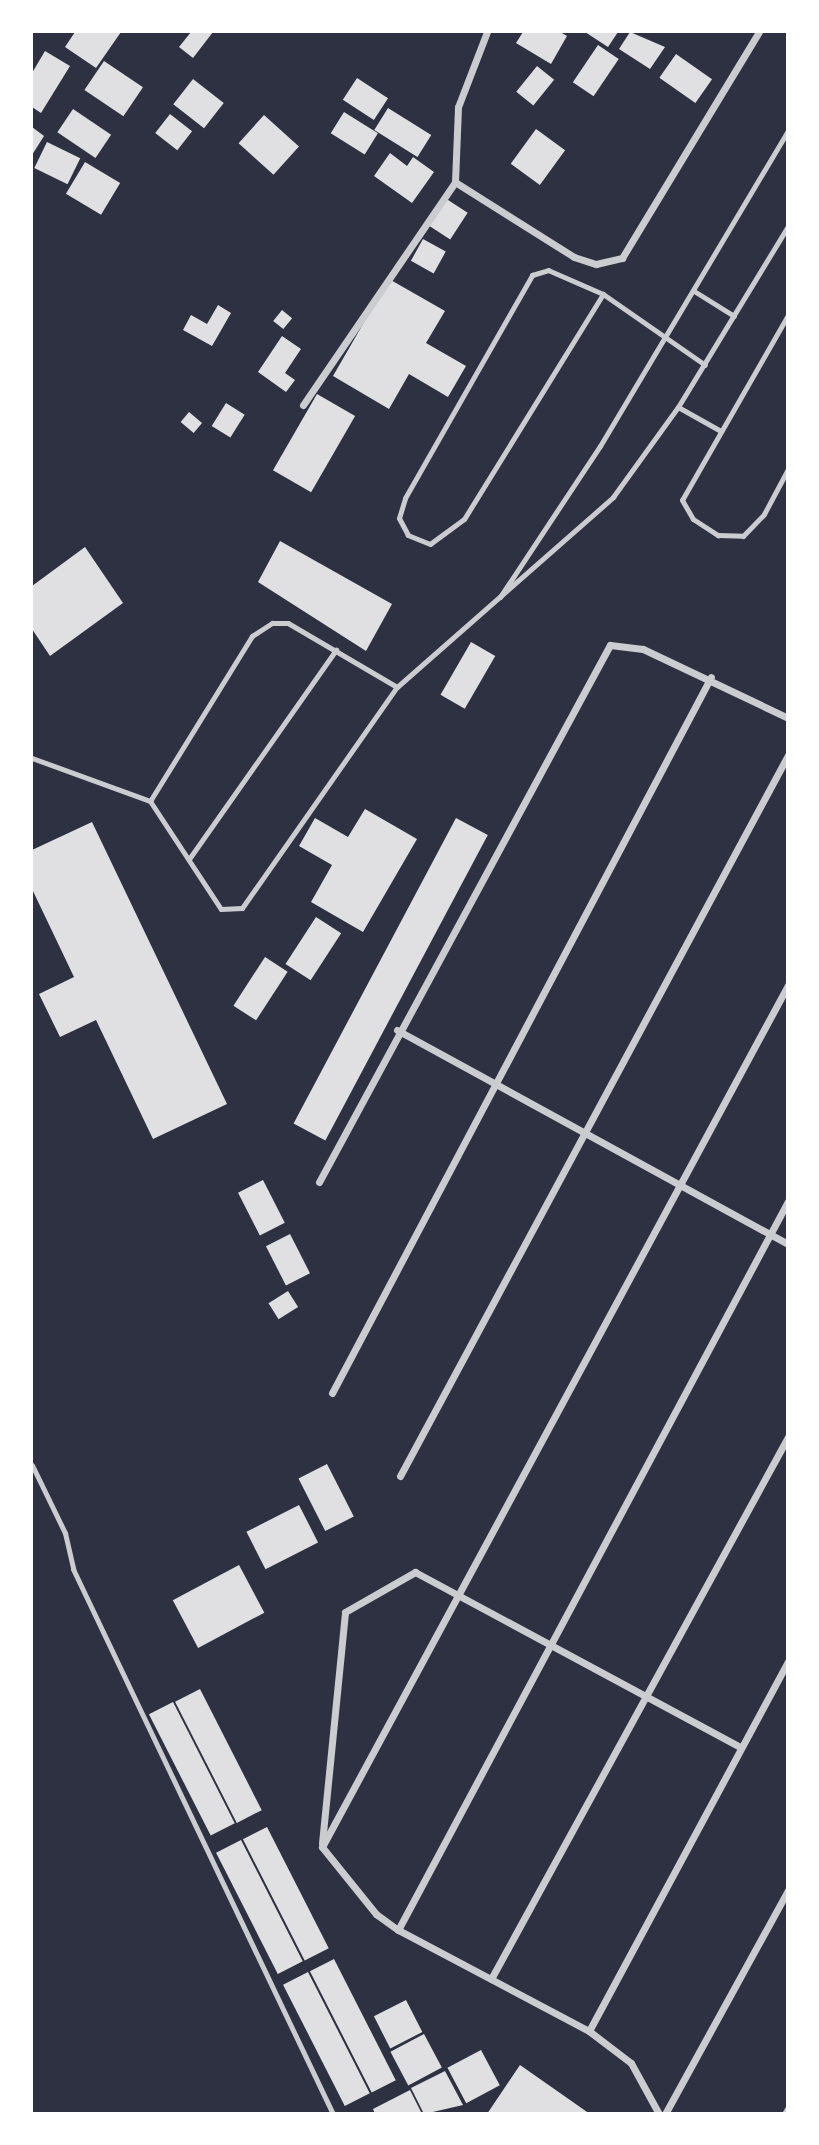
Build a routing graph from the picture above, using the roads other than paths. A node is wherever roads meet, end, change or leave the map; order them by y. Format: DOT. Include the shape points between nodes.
graph roads {
  1 [pos="487,32"];
  2 [pos="759,32"];
  3 [pos="788,131"];
  4 [pos="455,182"];
  5 [pos="788,226"];
  6 [pos="694,291"];
  7 [pos="603,294"];
  8 [pos="788,315"];
  9 [pos="734,316"];
  10 [pos="664,336"];
  11 [pos="705,365"];
  12 [pos="303,405"];
  13 [pos="678,407"];
  14 [pos="719,430"];
  15 [pos="788,469"];
  16 [pos="496,603"];
  17 [pos="336,650"];
  18 [pos="711,677"];
  19 [pos="397,687"];
  20 [pos="788,718"];
  21 [pos="788,755"];
  22 [pos="32,758"];
  23 [pos="149,801"];
  24 [pos="189,859"];
  25 [pos="788,985"];
  26 [pos="397,1030"];
  27 [pos="495,1086"];
  28 [pos="585,1134"];
  29 [pos="318,1182"];
  30 [pos="678,1186"];
  31 [pos="788,1201"];
  32 [pos="769,1235"];
  33 [pos="788,1244"];
  34 [pos="332,1393"];
  35 [pos="788,1437"];
  36 [pos="32,1465"];
  37 [pos="400,1476"];
  38 [pos="464,1594"];
  39 [pos="555,1644"];
  40 [pos="788,1661"];
  41 [pos="649,1697"];
  42 [pos="740,1747"];
  43 [pos="322,1847"];
  44 [pos="788,1890"];
  45 [pos="398,1930"];
  46 [pos="491,1979"];
  47 [pos="589,2031"];
  48 [pos="788,2109"];
  49 [pos="333,2113"];
  50 [pos="659,2113"];
  51 [pos="665,2113"];
  52 [pos="785,2113"];
  1 -- 4 [label="street" via="457,107"];
  2 -- 4 [label="street" via="622,258 596,264 574,257"];
  3 -- 6 [label="lane"];
  4 -- 12 [label="street"];
  5 -- 9 [label="lane"];
  6 -- 9 [label="lane"];
  6 -- 10 [label="lane"];
  7 -- 7 [label="lane" via="548,270 532,275 405,498 399,518 408,535 430,544 464,519"];
  7 -- 10 [label="lane"];
  8 -- 14 [label="lane"];
  9 -- 11 [label="lane"];
  10 -- 11 [label="lane"];
  10 -- 16 [label="lane"];
  11 -- 13 [label="lane"];
  13 -- 14 [label="lane"];
  13 -- 16 [label="lane" via="613,497"];
  14 -- 15 [label="lane" via="682,500 693,519 718,535 744,536 764,514"];
  16 -- 19 [label="lane"];
  17 -- 19 [label="lane"];
  17 -- 23 [label="lane" via="282,621 260,628"];
  17 -- 24 [label="lane"];
  18 -- 20 [label="street"];
  18 -- 26 [label="street" via="643,649 610,645"];
  18 -- 27 [label="street"];
  19 -- 24 [label="lane" via="238,913 216,905"];
  21 -- 28 [label="street"];
  22 -- 23 [label="lane"];
  23 -- 24 [label="lane"];
  25 -- 30 [label="street"];
  26 -- 27 [label="street"];
  26 -- 29 [label="street"];
  27 -- 28 [label="street"];
  27 -- 34 [label="street"];
  28 -- 30 [label="street"];
  28 -- 37 [label="street"];
  30 -- 32 [label="street"];
  30 -- 38 [label="street"];
  31 -- 32 [label="street"];
  32 -- 33 [label="street"];
  32 -- 39 [label="street"];
  35 -- 41 [label="street"];
  36 -- 49 [label="lane" via="65,1533 73,1569"];
  38 -- 39 [label="street"];
  38 -- 43 [label="street"];
  38 -- 43 [label="street" via="415,1572 345,1612"];
  39 -- 41 [label="street"];
  39 -- 45 [label="street"];
  40 -- 42 [label="street"];
  41 -- 42 [label="street"];
  41 -- 46 [label="street"];
  42 -- 47 [label="street"];
  43 -- 45 [label="street" via="376,1914"];
  44 -- 51 [label="street"];
  45 -- 46 [label="street"];
  46 -- 47 [label="street"];
  47 -- 50 [label="street" via="631,2063"];
  48 -- 52 [label="street"];
}
